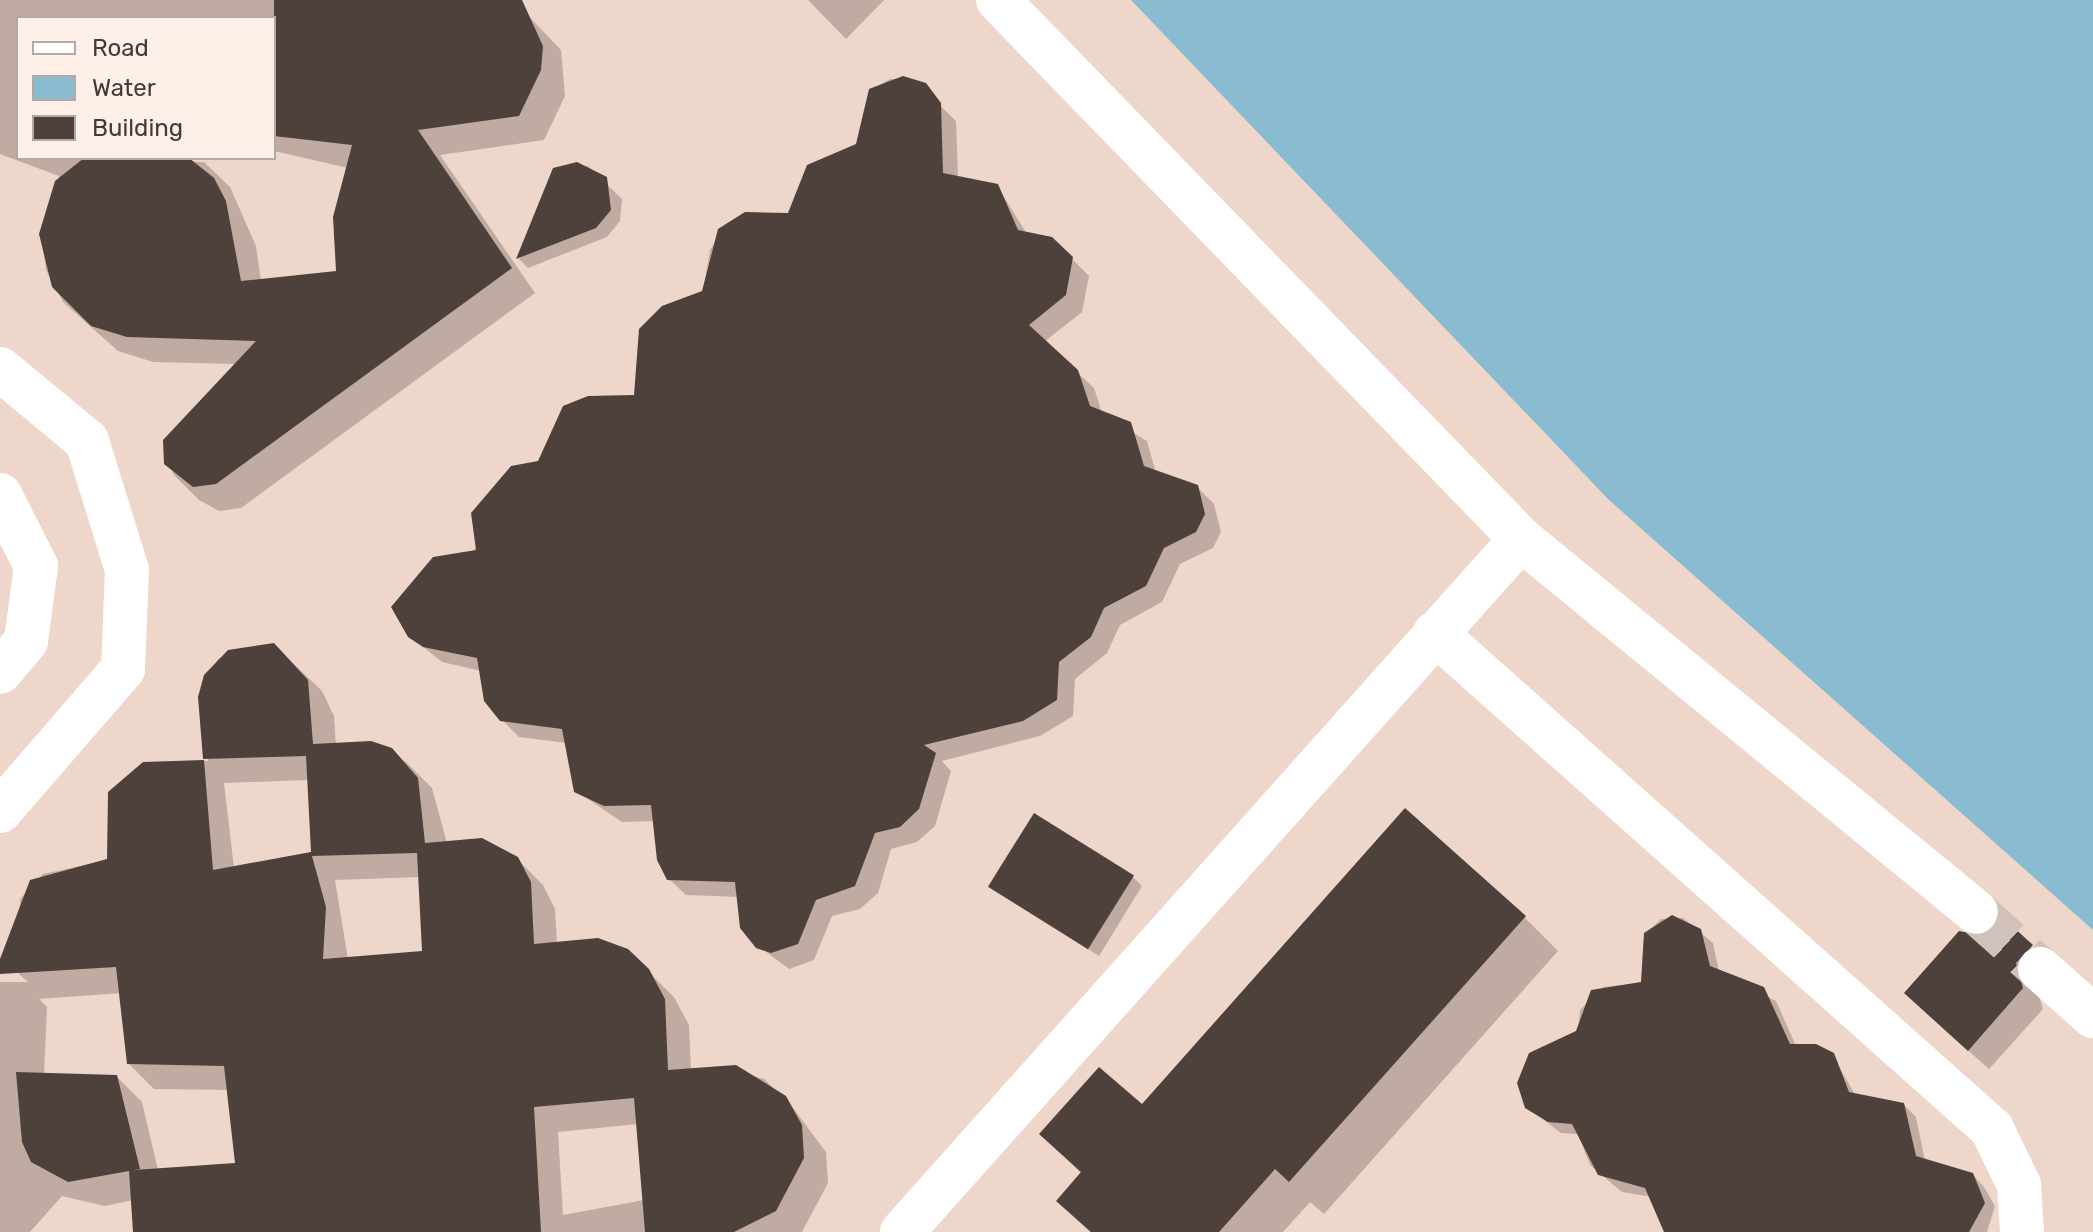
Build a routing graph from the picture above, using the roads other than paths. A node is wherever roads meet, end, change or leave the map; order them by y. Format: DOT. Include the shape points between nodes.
graph roads {
  1 [pos="998,0"];
  2 [pos="0,369"];
  3 [pos="0,495"];
  4 [pos="1521,539"];
  5 [pos="1435,633"];
  6 [pos="0,672"];
  7 [pos="0,811"];
  8 [pos="1976,912"];
  9 [pos="2040,969"];
  10 [pos="2093,1016"];
  11 [pos="902,1232"];
  12 [pos="2022,1232"];
  1 -- 4 [label="lane"];
  2 -- 7 [label="lane" via="87,441 127,570 123,669"];
  3 -- 6 [label="lane" via="36,566 26,641"];
  4 -- 5 [label="lane"];
  4 -- 8 [label="lane"];
  5 -- 11 [label="lane"];
  5 -- 12 [label="lane" via="1992,1129 2019,1185"];
  9 -- 10 [label="lane"];
}
